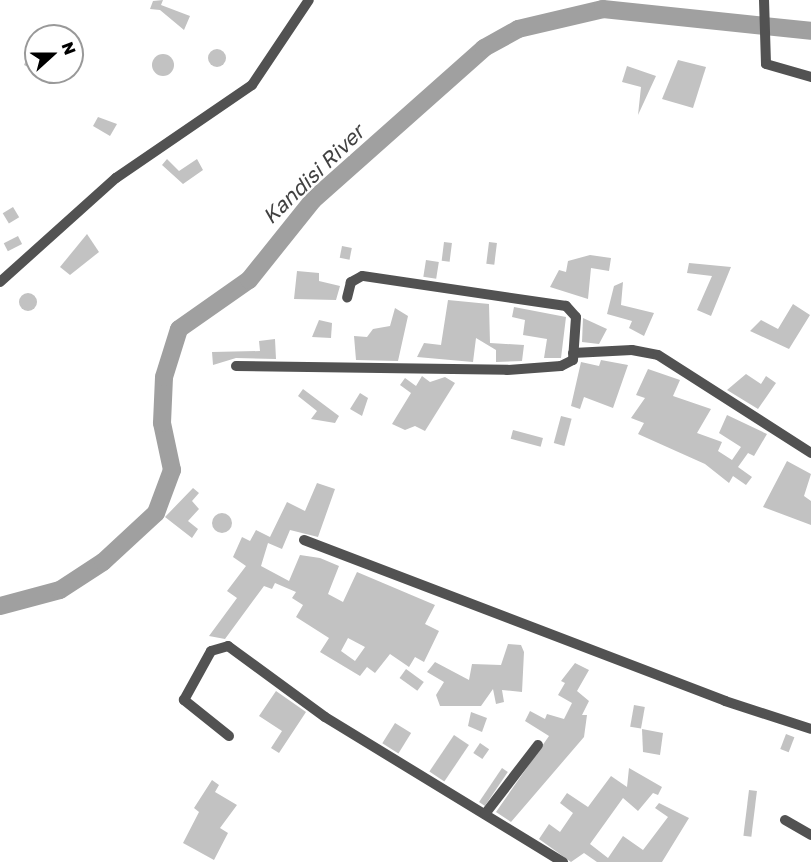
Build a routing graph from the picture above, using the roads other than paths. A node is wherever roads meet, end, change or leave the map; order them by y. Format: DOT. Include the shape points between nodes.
graph roads {
  1 [pos="309,0"];
  2 [pos="764,0"];
  3 [pos="811,77"];
  4 [pos="0,282"];
  5 [pos="346,298"];
  6 [pos="573,353"];
  7 [pos="236,366"];
  8 [pos="811,453"];
  9 [pos="304,540"];
  10 [pos="811,729"];
  11 [pos="229,736"];
  12 [pos="538,745"];
  13 [pos="485,814"];
  14 [pos="785,820"];
  15 [pos="811,835"];
  16 [pos="563,862"];
  1 -- 4 [label="street" via="258,80 116,178"];
  2 -- 3 [label="street" via="766,64"];
  5 -- 6 [label="street" via="351,282 362,276 566,306 576,317"];
  6 -- 7 [label="street" via="573,360 561,366 507,370"];
  6 -- 8 [label="street" via="632,350 658,355"];
  9 -- 10 [label="street" via="725,701"];
  11 -- 13 [label="street" via="184,700 212,651 228,646 325,717"];
  12 -- 13 [label="street"];
  13 -- 16 [label="street"];
  14 -- 15 [label="street"];
}
